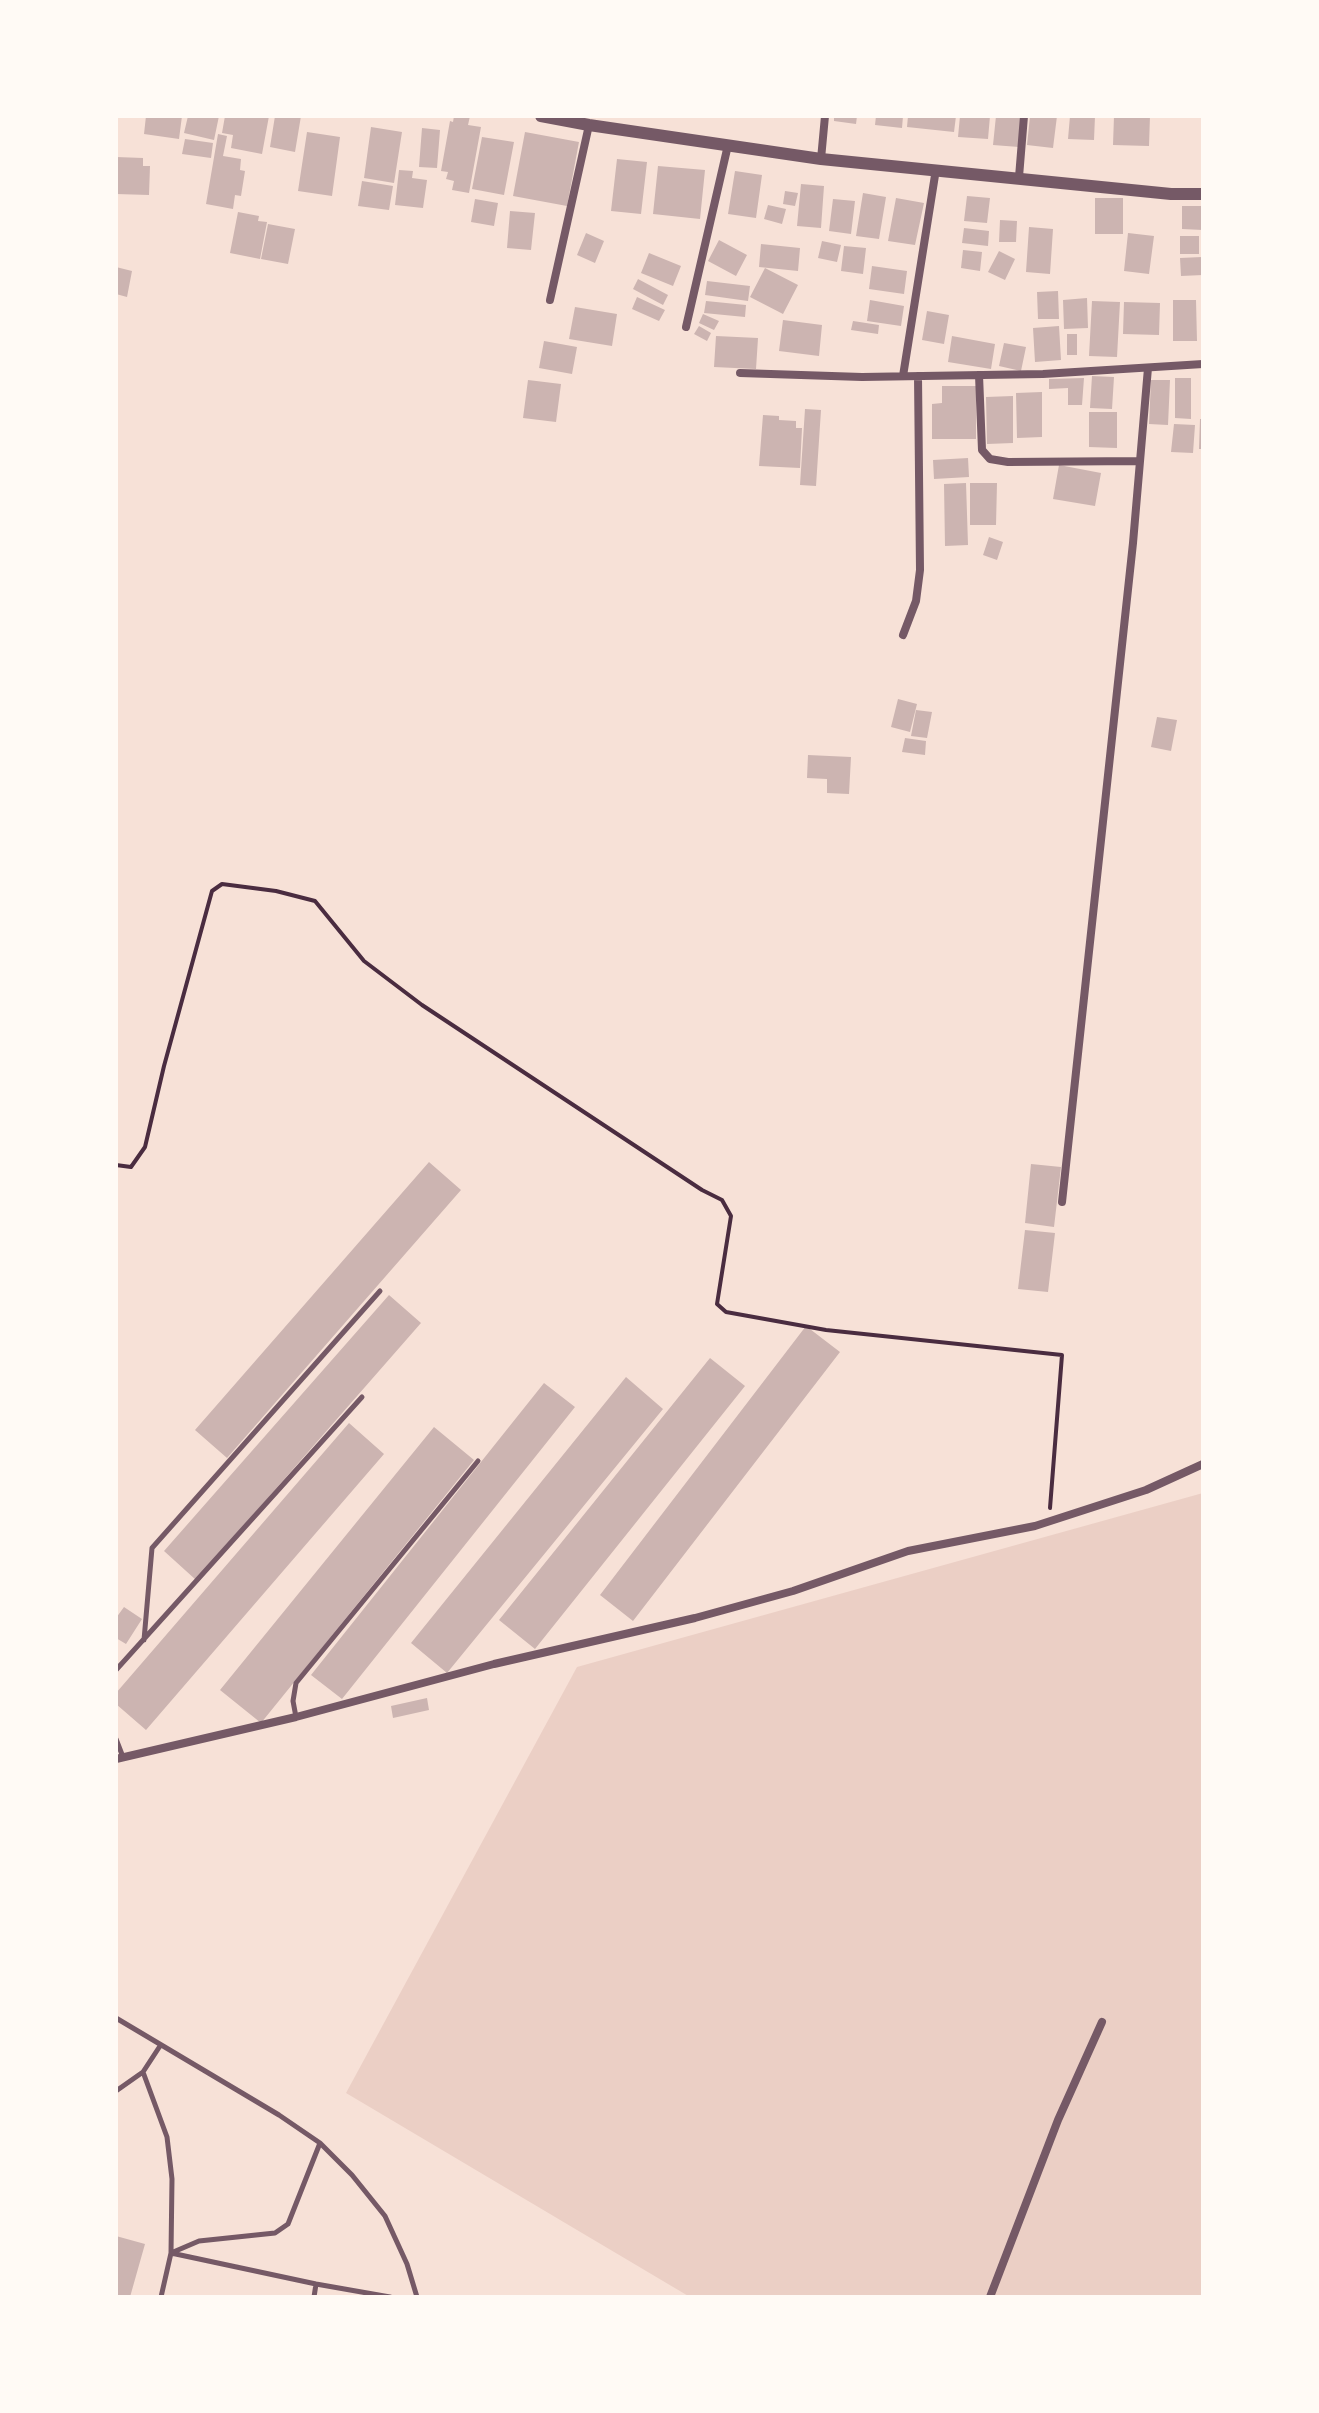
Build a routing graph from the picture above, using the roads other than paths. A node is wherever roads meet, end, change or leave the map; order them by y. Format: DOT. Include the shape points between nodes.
graph roads {
  1 [pos="541,116"];
  2 [pos="825,116"];
  3 [pos="1024,116"];
  4 [pos="589,125"];
  5 [pos="728,145"];
  6 [pos="821,159"];
  7 [pos="936,169"];
  8 [pos="1019,177"];
  9 [pos="1203,194"];
  10 [pos="550,300"];
  11 [pos="686,327"];
  12 [pos="1203,364"];
  13 [pos="1148,368"];
  14 [pos="740,373"];
  15 [pos="979,375"];
  16 [pos="903,376"];
  17 [pos="918,376"];
  18 [pos="1140,461"];
  19 [pos="903,635"];
  20 [pos="1062,1202"];
  21 [pos="380,1291"];
  22 [pos="362,1397"];
  23 [pos="478,1461"];
  24 [pos="1203,1464"];
  25 [pos="144,1640"];
  26 [pos="116,1670"];
  27 [pos="296,1717"];
  28 [pos="116,1739"];
  29 [pos="119,1758"];
  30 [pos="116,2018"];
  31 [pos="1102,2022"];
  32 [pos="160,2046"];
  33 [pos="143,2072"];
  34 [pos="116,2091"];
  35 [pos="320,2143"];
  36 [pos="171,2253"];
  37 [pos="316,2284"];
  38 [pos="161,2297"];
  39 [pos="314,2297"];
  40 [pos="390,2297"];
  41 [pos="417,2297"];
  42 [pos="990,2297"];
  1 -- 4 [label="street"];
  2 -- 6 [label="street"];
  3 -- 8 [label="street"];
  4 -- 5 [label="street"];
  4 -- 10 [label="street"];
  5 -- 6 [label="street"];
  5 -- 11 [label="street"];
  6 -- 7 [label="street"];
  7 -- 8 [label="street"];
  7 -- 16 [label="street"];
  8 -- 9 [label="street"];
  12 -- 13 [label="street"];
  13 -- 15 [label="street"];
  13 -- 18 [label="street"];
  14 -- 16 [label="street"];
  15 -- 17 [label="street"];
  15 -- 18 [label="street" via="984,456 994,461"];
  16 -- 17 [label="street"];
  17 -- 19 [label="street" via="920,570"];
  18 -- 20 [label="street"];
  21 -- 25 [label="lane" via="152,1548"];
  22 -- 25 [label="lane"];
  23 -- 27 [label="lane" via="296,1683"];
  24 -- 27 [label="street" via="1146,1490 1049,1522 908,1551 695,1618"];
  25 -- 26 [label="lane"];
  27 -- 29 [label="street"];
  28 -- 29 [label="lane"];
  30 -- 32 [label="lane"];
  31 -- 42 [label="street"];
  32 -- 33 [label="lane"];
  32 -- 35 [label="lane"];
  33 -- 34 [label="lane"];
  33 -- 36 [label="lane" via="167,2137"];
  35 -- 36 [label="lane" via="288,2224 275,2233 199,2241"];
  35 -- 41 [label="lane" via="385,2216"];
  36 -- 37 [label="lane"];
  36 -- 38 [label="lane"];
  37 -- 39 [label="lane"];
  37 -- 40 [label="lane"];
}
